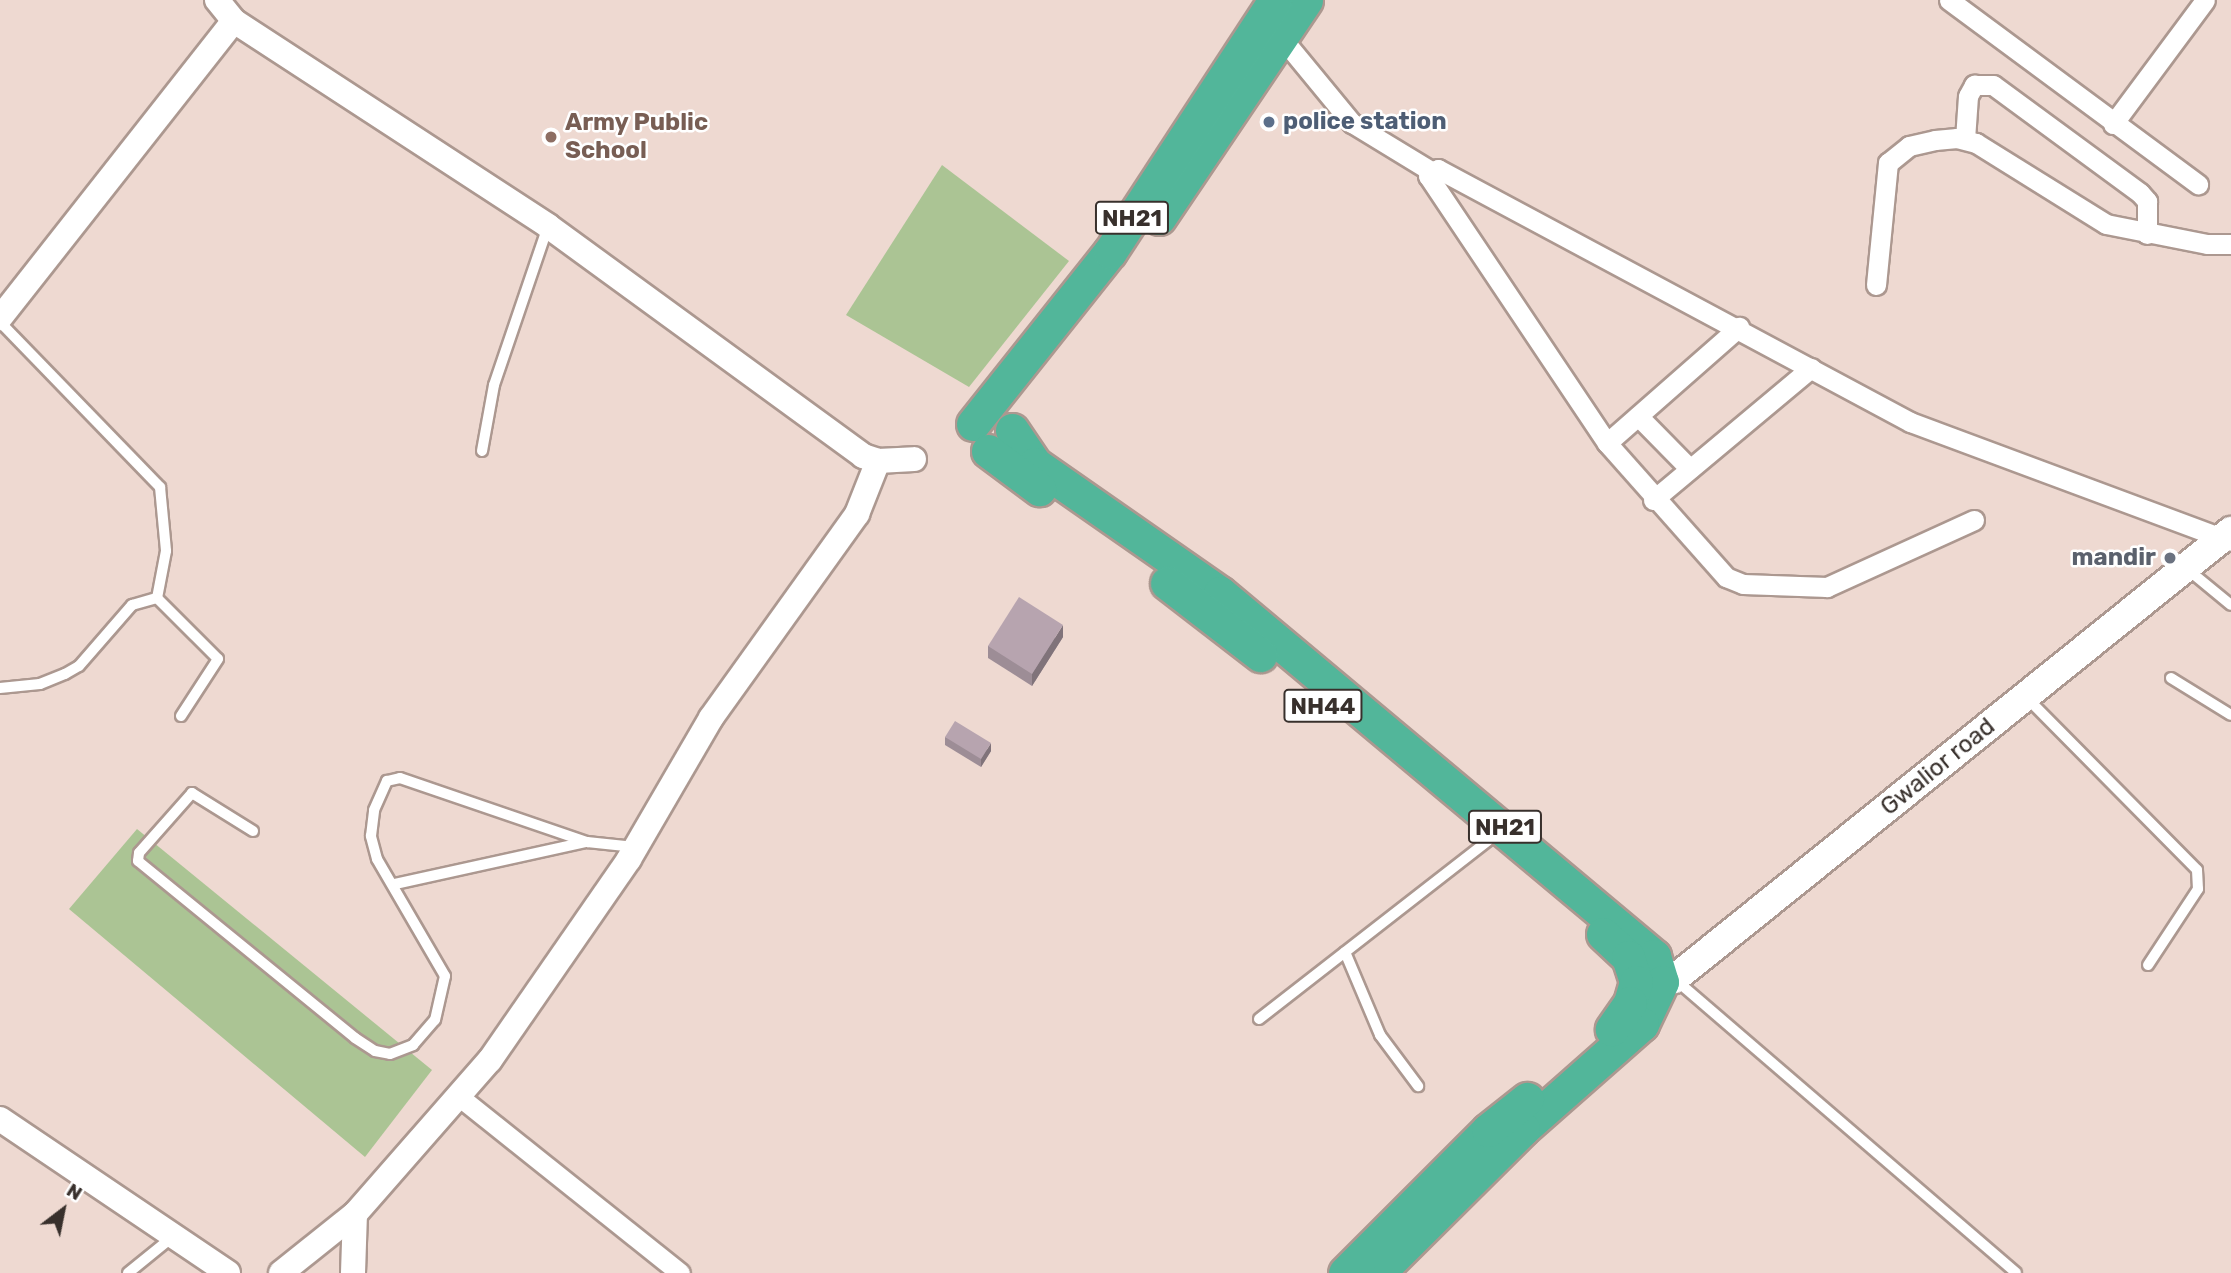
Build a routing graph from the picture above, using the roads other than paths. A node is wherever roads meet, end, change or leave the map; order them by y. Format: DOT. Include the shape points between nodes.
graph roads {
  1 [pos="217,0"];
  2 [pos="1275,0"];
  3 [pos="1306,0"];
  4 [pos="1948,0"];
  5 [pos="2205,0"];
  6 [pos="234,21"];
  7 [pos="1282,37"];
  8 [pos="2112,124"];
  9 [pos="1965,139"];
  10 [pos="1431,171"];
  11 [pos="2198,184"];
  12 [pos="548,226"];
  13 [pos="2147,233"];
  14 [pos="2231,244"];
  15 [pos="1876,285"];
  16 [pos="0,320"];
  17 [pos="1739,327"];
  18 [pos="1811,368"];
  19 [pos="1638,416"];
  20 [pos="996,432"];
  21 [pos="1607,443"];
  22 [pos="482,451"];
  23 [pos="914,459"];
  24 [pos="878,461"];
  25 [pos="1690,468"];
  26 [pos="1653,500"];
  27 [pos="1974,520"];
  28 [pos="2229,537"];
  29 [pos="2186,568"];
  30 [pos="158,598"];
  31 [pos="2231,605"];
  32 [pos="2171,678"];
  33 [pos="0,688"];
  34 [pos="2026,697"];
  35 [pos="2231,715"];
  36 [pos="181,716"];
  37 [pos="253,831"];
  38 [pos="1488,841"];
  39 [pos="587,842"];
  40 [pos="636,847"];
  41 [pos="395,884"];
  42 [pos="1345,952"];
  43 [pos="2148,965"];
  44 [pos="1657,981"];
  45 [pos="1259,1019"];
  46 [pos="1418,1086"];
  47 [pos="461,1098"];
  48 [pos="0,1119"];
  49 [pos="355,1214"];
  50 [pos="174,1236"];
  51 [pos="128,1273"];
  52 [pos="229,1273"];
  53 [pos="281,1273"];
  54 [pos="353,1273"];
  55 [pos="680,1273"];
  56 [pos="1345,1273"];
  57 [pos="1378,1273"];
  58 [pos="2017,1273"];
  1 -- 6 [label="street"];
  2 -- 20 [label="highway, NH21"];
  3 -- 7 [label="highway, NH21"];
  4 -- 8 [label="street"];
  5 -- 8 [label="street"];
  6 -- 12 [label="street"];
  6 -- 16 [label="street"];
  7 -- 10 [label="street" via="1352,123"];
  7 -- 20 [label="highway, NH21" via="1125,267"];
  8 -- 11 [label="street"];
  9 -- 13 [label="street" via="2086,215"];
  9 -- 13 [label="street" via="1968,96 1974,85 1993,85 2140,193 2147,201"];
  9 -- 15 [label="street" via="1909,146 1892,156 1884,177"];
  10 -- 17 [label="street" via="1438,169"];
  10 -- 21 [label="street" via="1430,182"];
  12 -- 22 [label="lane" via="494,385"];
  12 -- 24 [label="street" via="820,426"];
  13 -- 14 [label="street"];
  16 -- 30 [label="lane" via="156,480 166,551"];
  17 -- 18 [label="street"];
  17 -- 19 [label="street"];
  18 -- 25 [label="street"];
  18 -- 28 [label="street" via="1910,422"];
  19 -- 21 [label="street"];
  19 -- 25 [label="street"];
  20 -- 38 [label="highway, NH44"];
  20 -- 44 [label="highway, NH21" via="1220,593 1642,942 1654,956"];
  21 -- 26 [label="street"];
  23 -- 24 [label="street"];
  24 -- 40 [label="street" via="857,514 711,718"];
  25 -- 26 [label="street"];
  26 -- 27 [label="street" via="1713,566 1744,584 1827,587"];
  28 -- 29 [label="main road, Gwalior road"];
  29 -- 31 [label="lane"];
  29 -- 34 [label="main road, Gwalior road"];
  30 -- 33 [label="lane" via="132,605 79,666 65,674 40,684"];
  30 -- 36 [label="lane" via="218,659"];
  32 -- 35 [label="lane"];
  34 -- 43 [label="lane" via="2197,870 2198,889"];
  34 -- 44 [label="main road, Gwalior road"];
  37 -- 41 [label="lane" via="192,793 139,853 138,861 355,1038 375,1051 390,1054 421,1038 441,1008 445,989 443,968"];
  38 -- 42 [label="lane"];
  38 -- 44 [label="highway, NH44"];
  39 -- 40 [label="lane"];
  39 -- 41 [label="lane"];
  39 -- 41 [label="lane" via="393,778 374,810 371,836 377,859"];
  40 -- 47 [label="street"];
  42 -- 45 [label="lane"];
  42 -- 46 [label="lane" via="1380,1035"];
  44 -- 56 [label="highway" via="1630,1003 1609,1032 1488,1130"];
  44 -- 57 [label="highway" via="1642,1024 1622,1047 1523,1129"];
  44 -- 58 [label="lane"];
  47 -- 49 [label="street"];
  47 -- 55 [label="street"];
  48 -- 50 [label="street"];
  49 -- 53 [label="street"];
  49 -- 54 [label="street"];
  50 -- 51 [label="lane"];
  50 -- 52 [label="street"];
}
